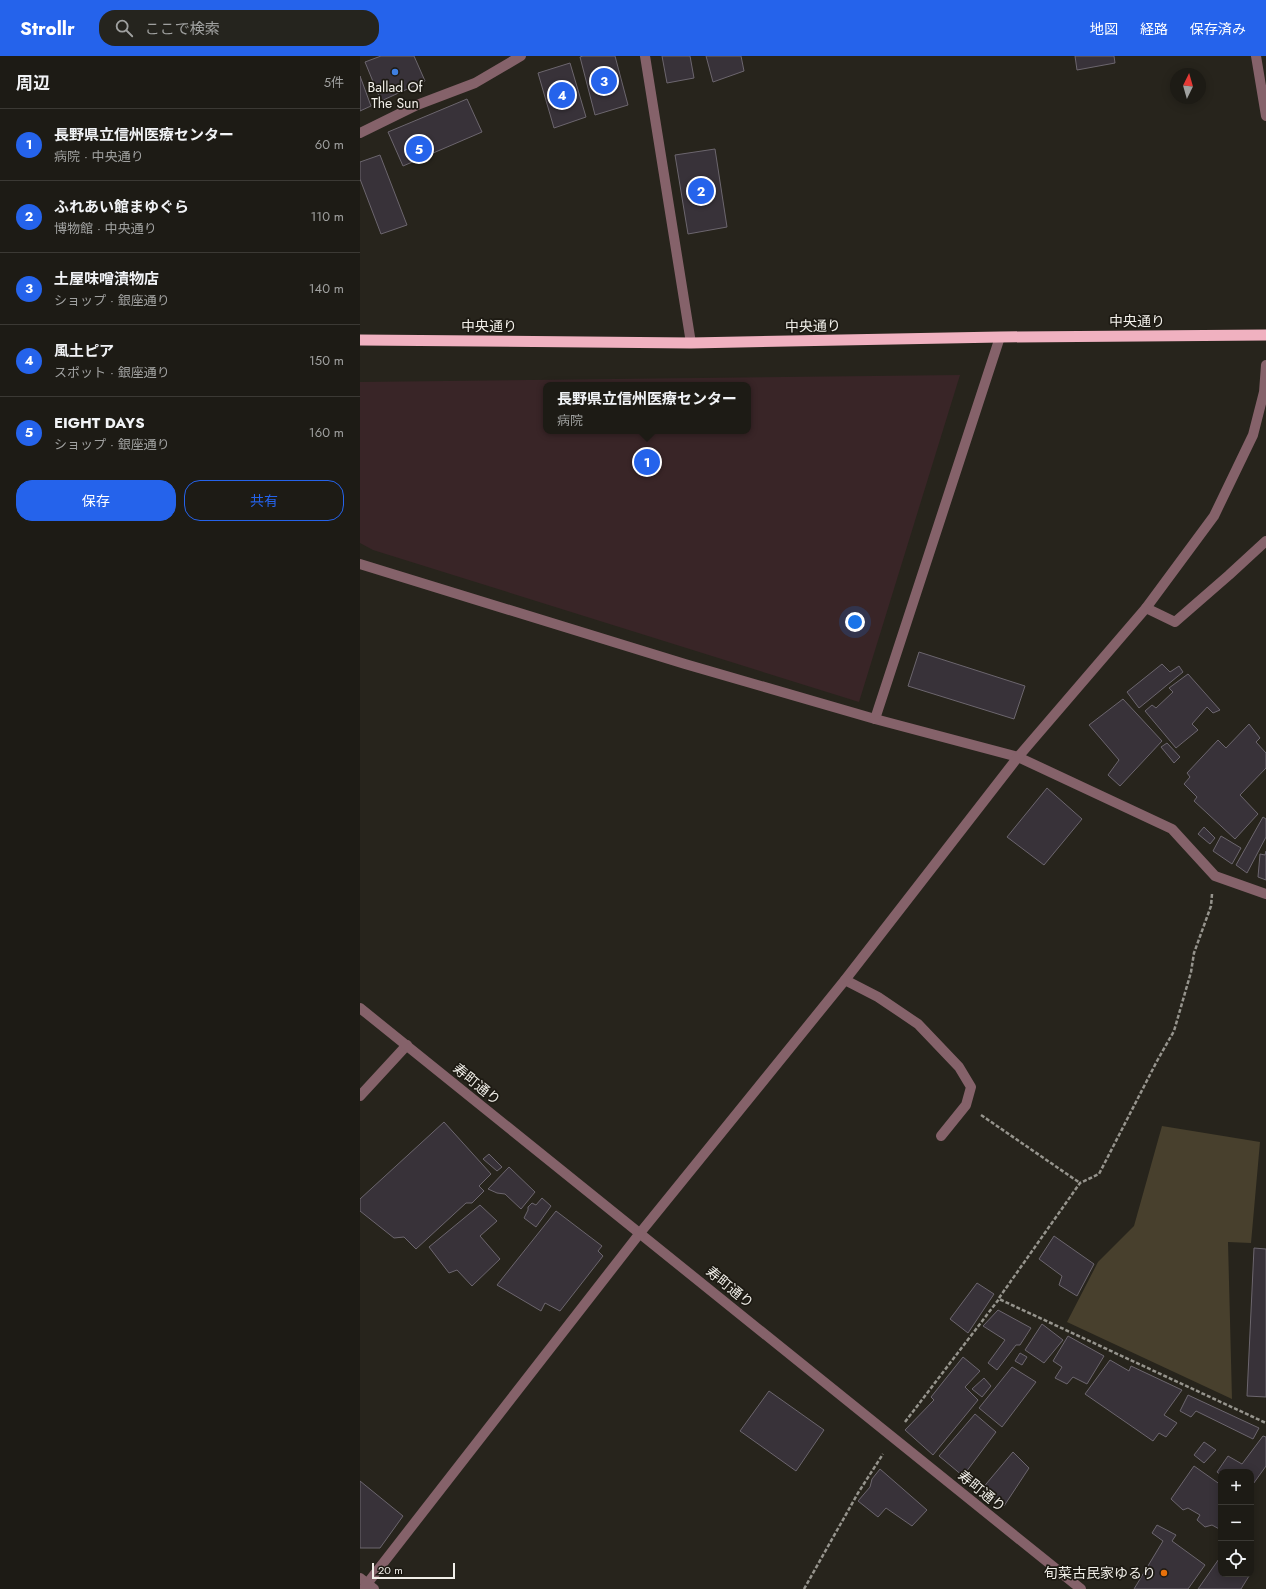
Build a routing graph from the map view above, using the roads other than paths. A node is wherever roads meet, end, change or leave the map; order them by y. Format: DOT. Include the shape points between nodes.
graph roads {
  1 [pos="521,56"];
  2 [pos="645,56"];
  3 [pos="1256,56"];
  4 [pos="1266,116"];
  5 [pos="360,133"];
  6 [pos="1266,335"];
  7 [pos="1000,337"];
  8 [pos="360,340"];
  9 [pos="691,343"];
  10 [pos="1266,365"];
  11 [pos="1266,541"];
  12 [pos="360,564"];
  13 [pos="1146,608"];
  14 [pos="875,719"];
  15 [pos="1018,757"];
  16 [pos="1266,894"];
  17 [pos="845,980"];
  18 [pos="360,1008"];
  19 [pos="407,1045"];
  20 [pos="360,1096"];
  21 [pos="941,1136"];
  22 [pos="640,1233"];
  23 [pos="366,1585"];
  24 [pos="1081,1589"];
  1 -- 5 [label="street" via="475,83 417,105"];
  2 -- 9 [label="street"];
  3 -- 4 [label="street"];
  6 -- 7 [label="highway, 中央通り"];
  7 -- 9 [label="highway, 中央通り"];
  7 -- 14 [label="street"];
  8 -- 9 [label="highway, 中央通り"];
  10 -- 13 [label="street" via="1264,392 1253,435 1214,516"];
  11 -- 13 [label="street" via="1175,622"];
  12 -- 14 [label="street"];
  13 -- 15 [label="street"];
  14 -- 15 [label="street"];
  15 -- 16 [label="street" via="1172,829 1215,876"];
  15 -- 17 [label="street"];
  17 -- 21 [label="street" via="878,997 918,1024 959,1067 971,1087 966,1105"];
  17 -- 22 [label="street"];
  18 -- 19 [label="street, 寿町通り"];
  19 -- 20 [label="street"];
  19 -- 22 [label="street, 寿町通り"];
  22 -- 23 [label="street"];
  22 -- 24 [label="street, 寿町通り"];
}
